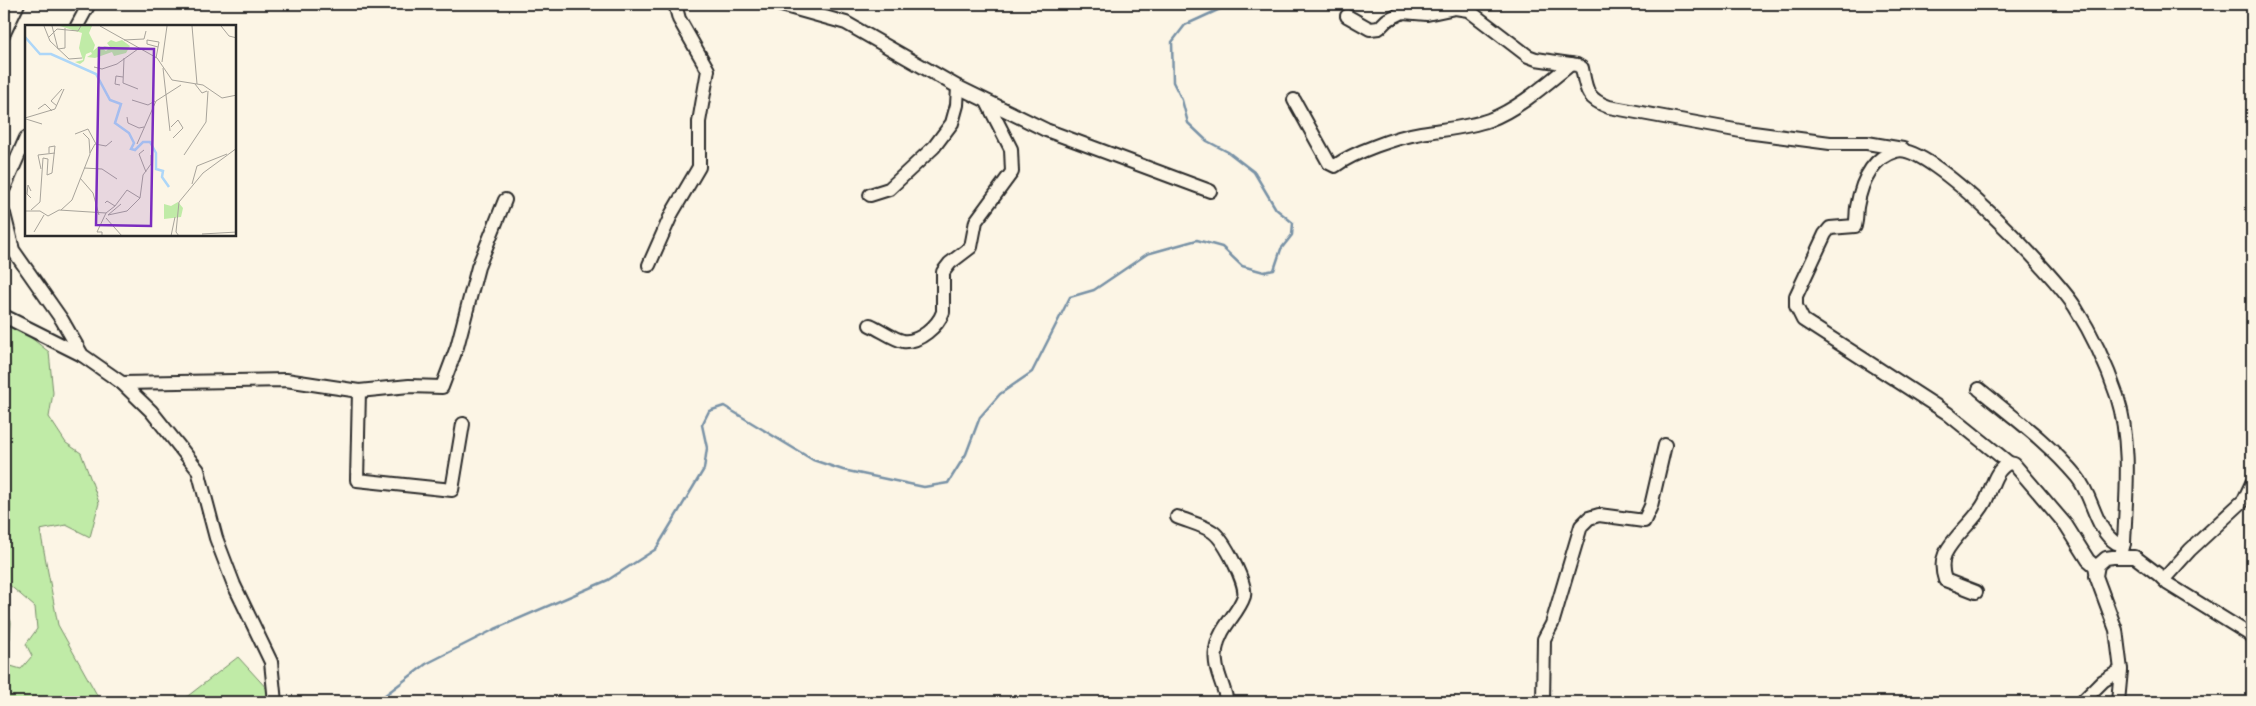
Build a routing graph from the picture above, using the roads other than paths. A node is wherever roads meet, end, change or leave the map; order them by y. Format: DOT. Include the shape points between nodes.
graph roads {
  1 [pos="18,4"];
  2 [pos="89,4"];
  3 [pos="675,4"];
  4 [pos="778,4"];
  5 [pos="1347,16"];
  6 [pos="78,25"];
  7 [pos="4,33"];
  8 [pos="1572,64"];
  9 [pos="958,87"];
  10 [pos="1294,100"];
  11 [pos="987,102"];
  12 [pos="25,140"];
  13 [pos="1905,149"];
  14 [pos="4,188"];
  15 [pos="1210,191"];
  16 [pos="870,195"];
  17 [pos="505,200"];
  18 [pos="4,214"];
  19 [pos="649,265"];
  20 [pos="4,316"];
  21 [pos="870,324"];
  22 [pos="82,355"];
  23 [pos="122,383"];
  24 [pos="1979,389"];
  25 [pos="359,391"];
  26 [pos="463,424"];
  27 [pos="1665,445"];
  28 [pos="2009,463"];
  29 [pos="2252,483"];
  30 [pos="1177,517"];
  31 [pos="2122,549"];
  32 [pos="2096,571"];
  33 [pos="2164,579"];
  34 [pos="1976,592"];
  35 [pos="2252,636"];
  36 [pos="2121,670"];
  37 [pos="275,702"];
  38 [pos="1226,702"];
  39 [pos="1543,702"];
  40 [pos="2082,702"];
  41 [pos="2118,702"];
  1 -- 7 [label="street"];
  2 -- 6 [label="street"];
  3 -- 19 [label="street" via="679,19 708,70 699,122 699,167 672,213"];
  4 -- 9 [label="street" via="846,23"];
  5 -- 8 [label="street" via="1370,30 1380,28 1387,20 1404,12 1427,14 1455,8 1468,10 1528,56"];
  8 -- 10 [label="street" via="1519,105 1489,120 1457,129 1419,133 1347,157 1335,166 1329,163"];
  8 -- 13 [label="street" via="1582,68 1587,92 1595,102 1609,107 1746,132"];
  9 -- 11 [label="street"];
  9 -- 16 [label="street" via="952,123 934,147 889,188"];
  11 -- 15 [label="street" via="1046,130"];
  11 -- 21 [label="street" via="1011,149 1012,172 976,221 971,247 942,272 941,318 921,338 903,340"];
  12 -- 14 [label="street"];
  13 -- 28 [label="street" via="1875,163 1862,186 1854,226 1830,228 1796,296 1796,306 1803,320 1947,413"];
  13 -- 31 [label="street" via="1950,178 1990,211 2074,306 2116,394 2122,416 2126,442"];
  17 -- 25 [label="street" via="478,267 457,347 442,387 409,386"];
  18 -- 22 [label="street" via="13,250 62,320"];
  20 -- 22 [label="street"];
  22 -- 23 [label="street"];
  23 -- 25 [label="street" via="286,380"];
  23 -- 37 [label="street" via="151,411 198,470 216,538 234,585 271,662"];
  24 -- 31 [label="street" via="2040,438 2079,478 2107,534"];
  25 -- 26 [label="street" via="357,480 452,490"];
  27 -- 39 [label="street" via="1651,506 1644,521 1599,515 1589,518 1581,526 1552,624 1544,639"];
  28 -- 32 [label="street" via="2014,464 2066,526 2088,560 2096,566"];
  28 -- 34 [label="street" via="1996,477 1985,503 1959,533 1942,563 1945,580"];
  29 -- 33 [label="street" via="2244,500"];
  30 -- 38 [label="street" via="1213,532 1226,548 1244,588 1244,596 1223,629 1216,650 1215,667"];
  31 -- 32 [label="street" via="2106,558"];
  31 -- 33 [label="street"];
  32 -- 36 [label="street" via="2116,630"];
  33 -- 35 [label="street"];
  36 -- 40 [label="street" via="2103,681"];
  36 -- 41 [label="street"];
}
